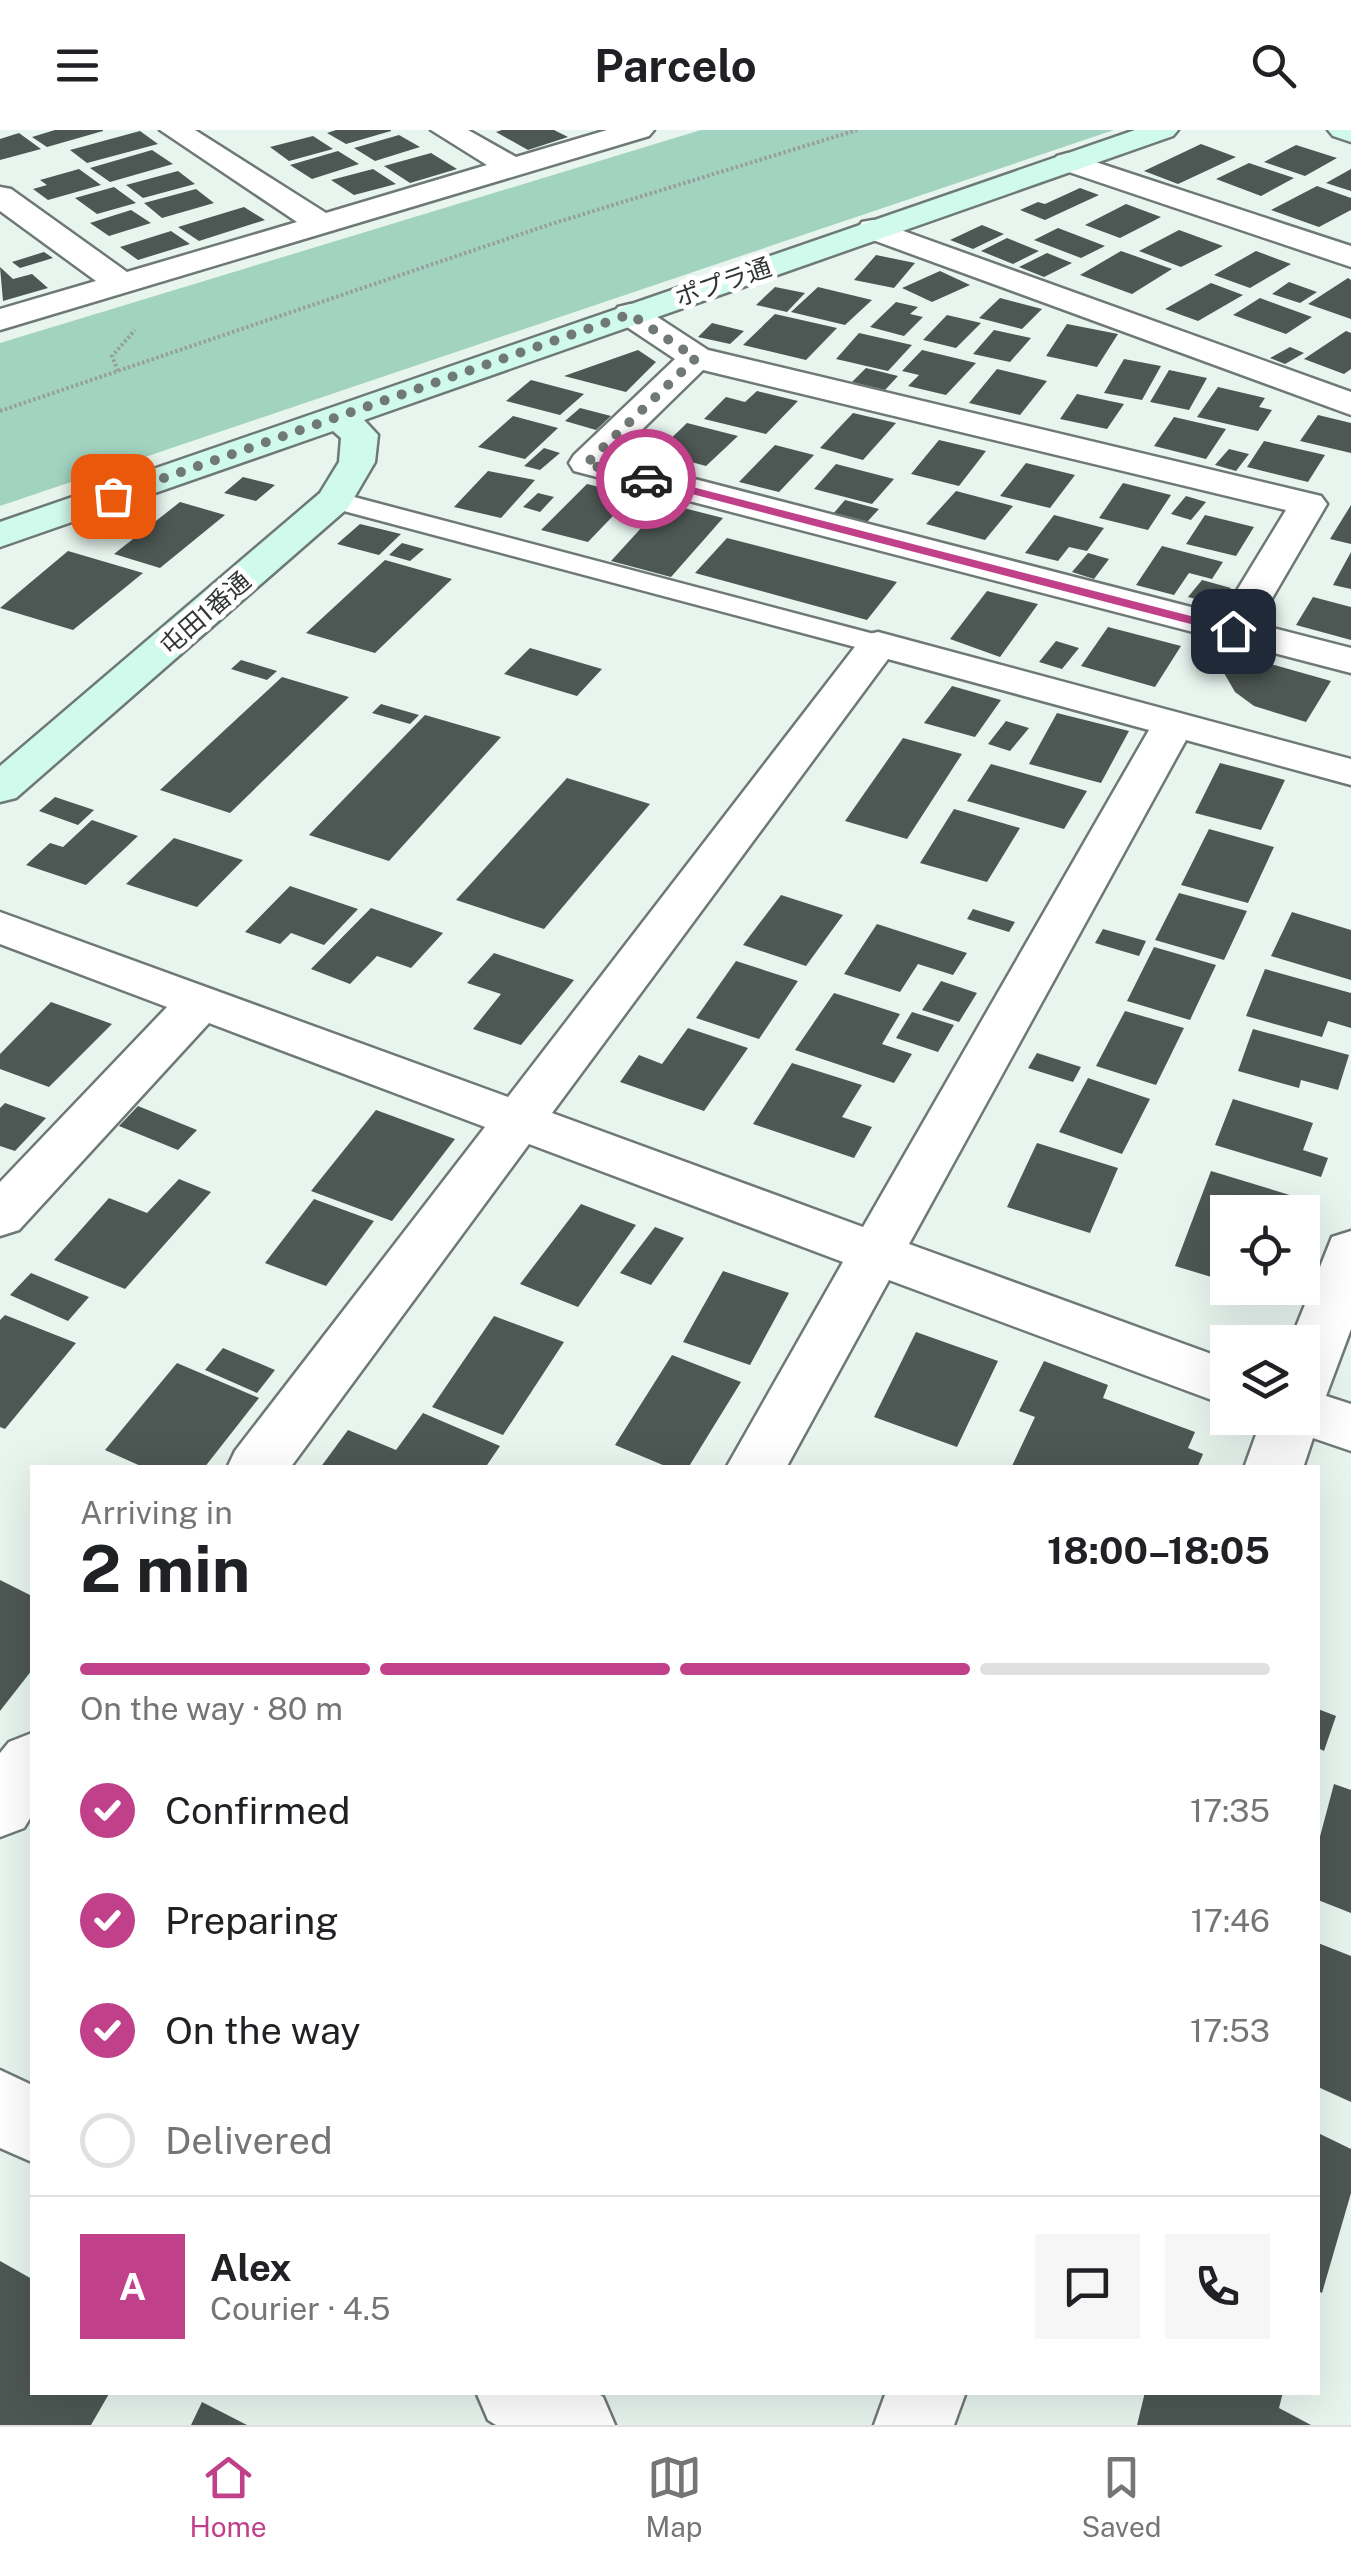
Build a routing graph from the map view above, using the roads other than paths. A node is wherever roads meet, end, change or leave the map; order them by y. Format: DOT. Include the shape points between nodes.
graph roads {
  1 [pos="175,130"];
  2 [pos="446,130"];
  3 [pos="639,130"];
  4 [pos="1163,130"];
  5 [pos="1343,130"];
  6 [pos="1351,132"];
  7 [pos="1068,162"];
  8 [pos="514,168"];
  9 [pos="0,196"];
  10 [pos="323,225"];
  11 [pos="873,229"];
  12 [pos="1351,256"];
  13 [pos="122,284"];
  14 [pos="630,314"];
  15 [pos="0,320"];
  16 [pos="696,358"];
  17 [pos="1351,404"];
  18 [pos="338,418"];
  19 [pos="335,500"];
  20 [pos="0,535"];
  21 [pos="1233,631"];
  22 [pos="878,644"];
  23 [pos="1351,661"];
  24 [pos="1173,725"];
  25 [pos="1351,772"];
  26 [pos="0,789"];
  27 [pos="0,927"];
  28 [pos="200,1002"];
  29 [pos="518,1120"];
  30 [pos="0,1216"];
  31 [pos="1351,1251"];
  32 [pos="876,1255"];
  33 [pos="1320,1337"];
  34 [pos="1210,1377"];
  35 [pos="1320,1417"];
  36 [pos="1351,1428"];
  37 [pos="1285,1435"];
  38 [pos="258,1465"];
  39 [pos="758,1465"];
  40 [pos="1273,1465"];
  41 [pos="30,1766"];
  42 [pos="0,1806"];
  43 [pos="0,2108"];
  44 [pos="30,2124"];
  45 [pos="521,2395"];
  46 [pos="925,2395"];
  47 [pos="575,2425"];
  48 [pos="914,2425"];
  1 -- 10 [label="street"];
  2 -- 8 [label="street"];
  3 -- 8 [label="street"];
  4 -- 7 [label="street, ポプラ通"];
  5 -- 6 [label="street"];
  7 -- 11 [label="street, ポプラ通"];
  7 -- 12 [label="street"];
  8 -- 10 [label="street"];
  9 -- 13 [label="street"];
  10 -- 13 [label="street"];
  11 -- 14 [label="street, ポプラ通"];
  11 -- 17 [label="street"];
  13 -- 15 [label="street"];
  14 -- 16 [label="street"];
  14 -- 18 [label="street, ポプラ通"];
  16 -- 21 [label="street" via="1308,504"];
  16 -- 21 [label="street" via="586,464"];
  18 -- 19 [label="street, 屯田1番通" via="360,436 357,462"];
  18 -- 20 [label="street, ポプラ通"];
  19 -- 22 [label="lane"];
  19 -- 26 [label="street, 屯田1番通"];
  21 -- 23 [label="street"];
  22 -- 24 [label="street"];
  22 -- 29 [label="street"];
  24 -- 25 [label="street"];
  24 -- 32 [label="street"];
  27 -- 28 [label="street"];
  28 -- 29 [label="street"];
  28 -- 30 [label="street"];
  29 -- 32 [label="street"];
  29 -- 38 [label="street"];
  31 -- 33 [label="street"];
  32 -- 34 [label="street"];
  32 -- 39 [label="street"];
  35 -- 36 [label="street"];
  37 -- 40 [label="street"];
  41 -- 42 [label="street"];
  43 -- 44 [label="street"];
  45 -- 47 [label="street"];
  46 -- 48 [label="street"];
}
